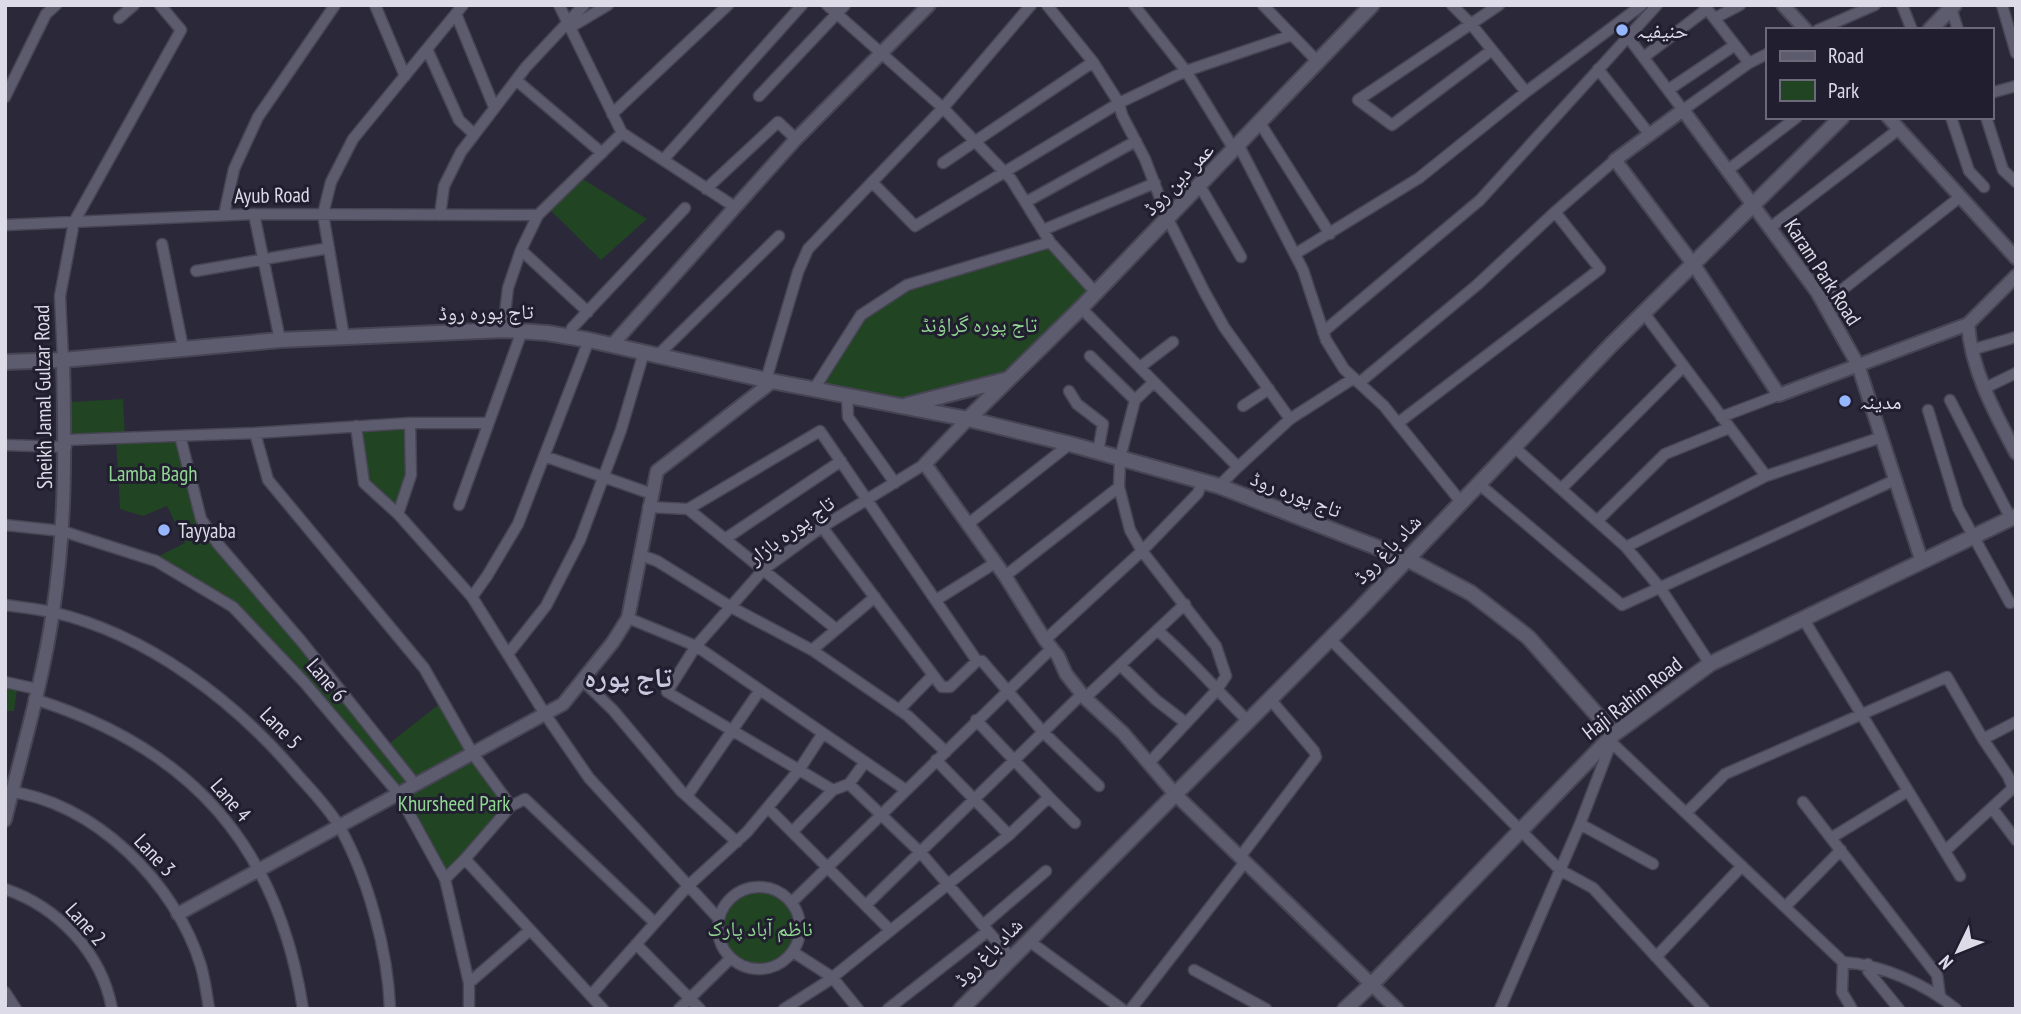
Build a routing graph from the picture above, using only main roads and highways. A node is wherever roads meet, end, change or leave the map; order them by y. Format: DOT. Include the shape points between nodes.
graph roads {
  1 [pos="1953,7"];
  2 [pos="1365,8"];
  3 [pos="1932,28"];
  4 [pos="1840,119"];
  5 [pos="5,362"];
  6 [pos="1011,379"];
  7 [pos="903,405"];
  8 [pos="968,419"];
  9 [pos="2013,517"];
  10 [pos="1407,559"];
  11 [pos="1613,739"];
  12 [pos="961,1009"];
  13 [pos="1345,1009"];
  1 -- 3 [label="main road"];
  2 -- 6 [label="main road, عمر دین روڈ" via="1237,148"];
  4 -- 10 [label="main road, شاد باغ روڈ" via="1644,313"];
  5 -- 7 [label="main road, تاج پورہ روڈ" via="280,340 503,330 569,336"];
  6 -- 7 [label="main road, تاج پورہ روڈ"];
  6 -- 8 [label="main road, عمر دین روڈ"];
  7 -- 8 [label="main road, تاج پورہ روڈ"];
  8 -- 10 [label="main road, تاج پورہ روڈ" via="1219,486"];
  9 -- 11 [label="main road, Haji Rahim Road" via="1710,664"];
  10 -- 11 [label="main road, تاج پورہ روڈ" via="1471,593 1528,637"];
  10 -- 12 [label="main road, شاد باغ روڈ"];
  11 -- 13 [label="main road, Haji Rahim Road"];
}
